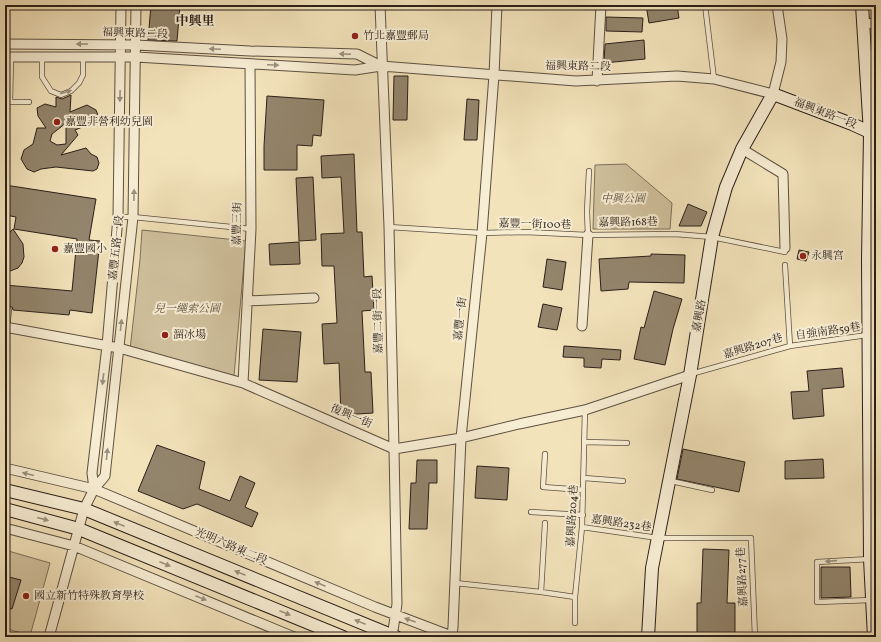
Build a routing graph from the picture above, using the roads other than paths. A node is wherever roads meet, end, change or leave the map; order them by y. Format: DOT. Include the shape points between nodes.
graph roads {
  1 [pos="122,5"];
  2 [pos="136,5"];
  3 [pos="380,5"];
  4 [pos="497,5"];
  5 [pos="601,5"];
  6 [pos="705,5"];
  7 [pos="777,5"];
  8 [pos="862,5"];
  9 [pos="876,23"];
  10 [pos="863,24"];
  11 [pos="5,44"];
  12 [pos="121,44"];
  13 [pos="136,45"];
  14 [pos="42,56"];
  15 [pos="8,57"];
  16 [pos="83,57"];
  17 [pos="121,57"];
  18 [pos="136,57"];
  19 [pos="250,64"];
  20 [pos="381,66"];
  21 [pos="494,75"];
  22 [pos="714,79"];
  23 [pos="597,81"];
  24 [pos="773,94"];
  25 [pos="29,102"];
  26 [pos="873,134"];
  27 [pos="742,149"];
  28 [pos="589,171"];
  29 [pos="118,217"];
  30 [pos="133,217"];
  31 [pos="389,227"];
  32 [pos="250,229"];
  33 [pos="482,233"];
  34 [pos="588,235"];
  35 [pos="712,237"];
  36 [pos="785,250"];
  37 [pos="785,265"];
  38 [pos="314,298"];
  39 [pos="247,301"];
  40 [pos="9,310"];
  41 [pos="582,326"];
  42 [pos="6,327"];
  43 [pos="872,334"];
  44 [pos="107,346"];
  45 [pos="790,346"];
  46 [pos="118,348"];
  47 [pos="690,375"];
  48 [pos="243,383"];
  49 [pos="585,410"];
  50 [pos="461,438"];
  51 [pos="585,442"];
  52 [pos="627,443"];
  53 [pos="394,449"];
  54 [pos="545,454"];
  55 [pos="5,468"];
  56 [pos="584,478"];
  57 [pos="623,481"];
  58 [pos="669,481"];
  59 [pos="94,489"];
  60 [pos="5,490"];
  61 [pos="583,490"];
  62 [pos="712,490"];
  63 [pos="5,509"];
  64 [pos="84,509"];
  65 [pos="531,512"];
  66 [pos="583,515"];
  67 [pos="544,523"];
  68 [pos="582,527"];
  69 [pos="5,528"];
  70 [pos="79,529"];
  71 [pos="658,538"];
  72 [pos="74,546"];
  73 [pos="870,559"];
  74 [pos="455,583"];
  75 [pos="541,592"];
  76 [pos="575,597"];
  77 [pos="872,600"];
  78 [pos="395,615"];
  79 [pos="575,623"];
  80 [pos="393,636"];
  81 [pos="453,636"];
  82 [pos="49,637"];
  83 [pos="294,637"];
  84 [pos="343,637"];
  85 [pos="648,637"];
  86 [pos="756,637"];
  87 [pos="874,637"];
  1 -- 12 [label="street, 嘉豐五路一段"];
  2 -- 13 [label="street, 嘉豐五路一段"];
  3 -- 20 [label="street, 嘉豐二街一段"];
  4 -- 21 [label="street, 嘉豐一街"];
  5 -- 23 [label="street"];
  6 -- 22 [label="lane"];
  7 -- 24 [label="street, 嘉興路" via="782,39 782,62"];
  8 -- 10 [label="main road"];
  9 -- 10 [label="street"];
  10 -- 26 [label="main road"];
  12 -- 11 [label="street, 福興東路二段, one-way"];
  12 -- 13 [label="street, 福興東路二段"];
  12 -- 17 [label="street, 嘉豐五路一段"];
  13 -- 18 [label="street, 嘉豐五路一段"];
  20 -- 13 [label="street, 福興東路二段, one-way" via="357,54"];
  14 -- 15 [label="street, 福興東路二段"];
  14 -- 16 [label="street, 福興東路二段"];
  14 -- 16 [label="lane, one-way" via="42,77 51,91 61,95 79,84 83,75"];
  15 -- 25 [label="lane" via="10,102"];
  16 -- 17 [label="street, 福興東路二段"];
  17 -- 18 [label="street, 福興東路二段"];
  17 -- 29 [label="street, 嘉豐五路一段, one-way"];
  18 -- 19 [label="street, 福興東路二段"];
  30 -- 18 [label="street, 嘉豐五路一段, one-way"];
  19 -- 20 [label="street, 福興東路二段, one-way" via="355,70"];
  19 -- 32 [label="street, 嘉豐三街"];
  20 -- 21 [label="street, 福興東路二段"];
  20 -- 31 [label="street, 嘉豐二街一段"];
  21 -- 23 [label="street, 福興東路二段"];
  21 -- 33 [label="street, 嘉豐一街"];
  22 -- 23 [label="street, 福興東路二段" via="677,76"];
  22 -- 24 [label="street, 福興東路二段"];
  24 -- 26 [label="main road, 福興東路一段"];
  24 -- 27 [label="main road, 嘉興路"];
  26 -- 43 [label="main road" via="868,261"];
  27 -- 35 [label="main road, 嘉興路" via="726,187"];
  27 -- 36 [label="street" via="783,174"];
  28 -- 34 [label="lane"];
  29 -- 30 [label="lane"];
  29 -- 44 [label="street, 嘉豐五路一段"];
  30 -- 32 [label="lane"];
  46 -- 30 [label="street, 嘉豐五路一段, one-way"];
  31 -- 33 [label="lane, 嘉豐一街100巷"];
  31 -- 53 [label="street, 嘉豐二街一段"];
  32 -- 39 [label="street, 嘉豐三街"];
  33 -- 34 [label="lane, 嘉豐一街100巷"];
  33 -- 50 [label="street, 嘉豐一街"];
  34 -- 35 [label="lane, 嘉興路168巷" via="675,234"];
  34 -- 41 [label="street, 嘉興路168巷"];
  35 -- 36 [label="lane, 嘉興路168巷"];
  35 -- 47 [label="main road, 嘉興路"];
  37 -- 45 [label="lane, 嘉興路207巷"];
  38 -- 39 [label="street"];
  39 -- 48 [label="street, 嘉豐三街"];
  40 -- 42 [label="lane"];
  42 -- 44 [label="street, 復興一街"];
  43 -- 45 [label="lane, 自強南路59巷"];
  43 -- 73 [label="main road"];
  44 -- 46 [label="street, 復興一街"];
  44 -- 59 [label="street, 嘉豐五路一段, one-way" via="92,474"];
  45 -- 47 [label="lane, 嘉興路207巷"];
  46 -- 48 [label="street, 復興一街"];
  59 -- 46 [label="street, 嘉豐五路一段, one-way" via="105,476"];
  47 -- 49 [label="street"];
  47 -- 58 [label="main road, 嘉興路"];
  48 -- 53 [label="street, 復興一街"];
  49 -- 50 [label="street"];
  49 -- 51 [label="lane, 嘉興路204巷"];
  50 -- 53 [label="street"];
  50 -- 74 [label="street, 嘉豐一街"];
  51 -- 52 [label="lane"];
  51 -- 56 [label="lane, 嘉興路204巷"];
  53 -- 78 [label="street, 嘉豐二街一段" via="397,604"];
  54 -- 61 [label="lane" via="543,487"];
  59 -- 55 [label="street, 光明六路東二段, one-way"];
  56 -- 57 [label="lane"];
  56 -- 61 [label="lane, 嘉興路204巷"];
  58 -- 62 [label="lane"];
  58 -- 71 [label="main road, 嘉興路"];
  59 -- 64 [label="street, 嘉豐五路一段"];
  78 -- 59 [label="street, 光明六路東二段, one-way"];
  60 -- 64 [label="main road, 光明六路東二段"];
  61 -- 66 [label="lane, 嘉興路204巷"];
  63 -- 70 [label="main road, one-way"];
  64 -- 70 [label="street, 嘉豐五路一段"];
  80 -- 64 [label="main road, 光明六路東二段, one-way"];
  65 -- 66 [label="lane"];
  66 -- 68 [label="lane, 嘉興路204巷"];
  67 -- 75 [label="lane"];
  68 -- 71 [label="lane, 嘉興路232巷"];
  68 -- 76 [label="lane, 嘉興路204巷"];
  69 -- 72 [label="street"];
  70 -- 72 [label="street, 嘉豐五路一段"];
  70 -- 84 [label="main road, one-way"];
  71 -- 85 [label="main road, 嘉興路" via="652,568"];
  71 -- 86 [label="lane, 嘉興路277巷" via="750,538"];
  72 -- 82 [label="street, 嘉豐五路一段"];
  72 -- 83 [label="street, one-way"];
  73 -- 77 [label="main road"];
  73 -- 77 [label="lane, one-way" via="816,562 817,602"];
  74 -- 75 [label="lane"];
  74 -- 81 [label="street, 嘉豐一街"];
  75 -- 76 [label="lane"];
  76 -- 79 [label="lane, 嘉興路204巷"];
  77 -- 87 [label="main road"];
  78 -- 80 [label="street, 嘉豐二街一段"];
  81 -- 78 [label="street, 光明六路東二段, one-way"];
}
